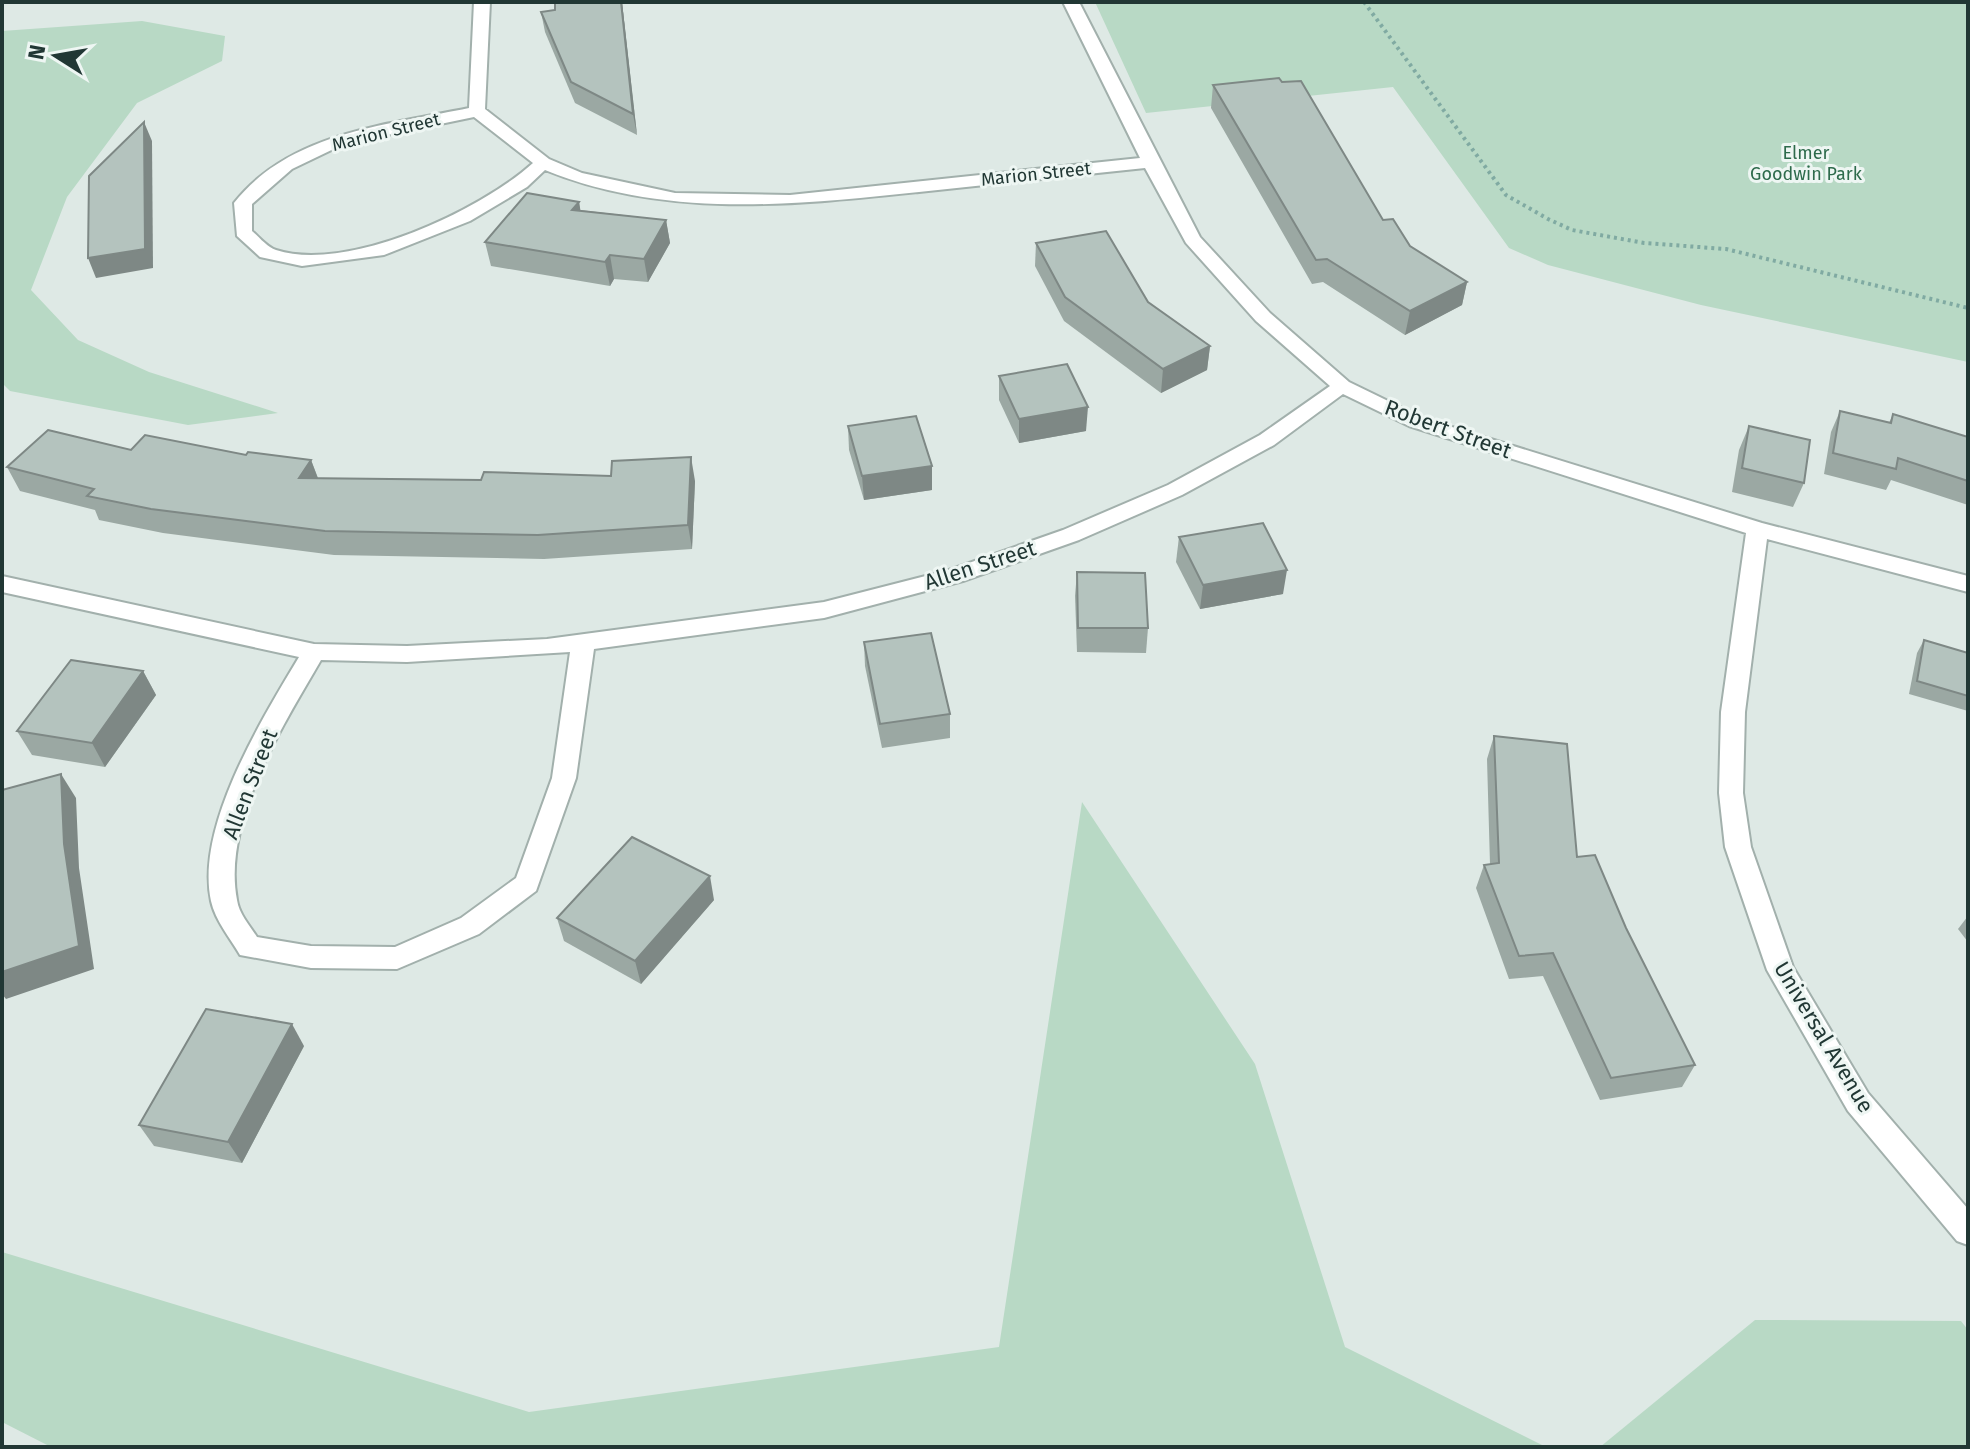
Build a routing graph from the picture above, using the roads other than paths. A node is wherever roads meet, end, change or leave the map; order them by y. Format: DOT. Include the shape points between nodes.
graph roads {
  1 [pos="482,2"];
  2 [pos="1071,2"];
  3 [pos="477,111"];
  4 [pos="1150,162"];
  5 [pos="543,163"];
  6 [pos="1342,386"];
  7 [pos="1757,529"];
  8 [pos="2,584"];
  9 [pos="1968,584"];
  10 [pos="583,642"];
  11 [pos="314,652"];
  12 [pos="1968,1231"];
  1 -- 3 [label="street"];
  2 -- 4 [label="street, Robert Street"];
  3 -- 5 [label="street, Marion Street"];
  3 -- 5 [label="street, Marion Street" via="339,140 286,165 243,203 243,232 266,253 302,261 384,250 464,217 521,183"];
  4 -- 5 [label="street, Marion Street" via="790,200 675,198 577,177"];
  4 -- 6 [label="street, Robert Street" via="1192,239 1263,317"];
  6 -- 7 [label="street, Robert Street" via="1416,422"];
  6 -- 10 [label="street, Allen Street" via="1267,440 1175,490 1071,535 955,576 824,610"];
  7 -- 9 [label="street, Robert Street"];
  7 -- 12 [label="street, Universal Avenue" via="1733,712 1731,793 1738,847 1781,970 1858,1102"];
  8 -- 11 [label="street, Allen Street"];
  10 -- 11 [label="street, Allen Street" via="407,654"];
  10 -- 11 [label="street, Allen Street" via="564,778 527,884 470,926 397,958 311,957 249,947 223,900 226,836 264,738"];
}
